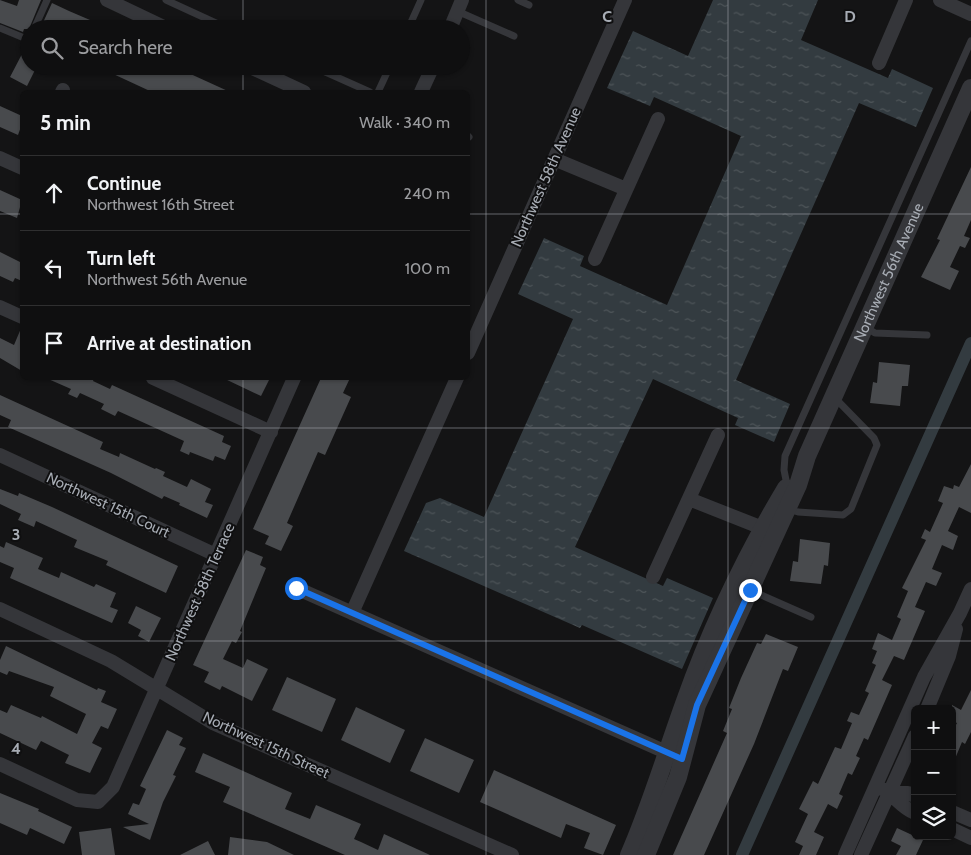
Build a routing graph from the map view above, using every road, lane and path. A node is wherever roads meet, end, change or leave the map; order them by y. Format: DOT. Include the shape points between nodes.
graph roads {
  1 [pos="47,0"];
  2 [pos="107,0"];
  3 [pos="166,0"];
  4 [pos="421,0"];
  5 [pos="518,0"];
  6 [pos="625,0"];
  7 [pos="906,0"];
  8 [pos="940,0"];
  9 [pos="529,5"];
  10 [pos="460,6"];
  11 [pos="971,14"];
  12 [pos="38,20"];
  13 [pos="149,20"];
  14 [pos="209,20"];
  15 [pos="412,20"];
  16 [pos="454,20"];
  17 [pos="0,28"];
  18 [pos="20,36"];
  19 [pos="514,36"];
  20 [pos="971,41"];
  21 [pos="879,63"];
  22 [pos="267,75"];
  23 [pos="332,75"];
  24 [pos="386,75"];
  25 [pos="429,75"];
  26 [pos="971,88"];
  27 [pos="300,90"];
  28 [pos="366,90"];
  29 [pos="379,90"];
  30 [pos="422,90"];
  31 [pos="658,119"];
  32 [pos="0,158"];
  33 [pos="554,159"];
  34 [pos="20,167"];
  35 [pos="626,190"];
  36 [pos="595,260"];
  37 [pos="0,307"];
  38 [pos="20,316"];
  39 [pos="865,327"];
  40 [pos="927,335"];
  41 [pos="470,348"];
  42 [pos="157,380"];
  43 [pos="293,380"];
  44 [pos="456,380"];
  45 [pos="834,397"];
  46 [pos="271,432"];
  47 [pos="718,435"];
  48 [pos="0,455"];
  49 [pos="807,456"];
  50 [pos="787,485"];
  51 [pos="689,498"];
  52 [pos="787,508"];
  53 [pos="769,531"];
  54 [pos="216,555"];
  55 [pos="653,577"];
  56 [pos="296,588"];
  57 [pos="971,589"];
  58 [pos="750,590"];
  59 [pos="0,610"];
  60 [pos="352,613"];
  61 [pos="960,613"];
  62 [pos="811,617"];
  63 [pos="158,689"];
  64 [pos="929,705"];
  65 [pos="911,745"];
  66 [pos="675,756"];
  67 [pos="0,764"];
  68 [pos="876,786"];
  69 [pos="890,792"];
  70 [pos="913,795"];
  71 [pos="911,811"];
  72 [pos="956,814"];
  73 [pos="971,820"];
  74 [pos="956,832"];
  75 [pos="971,838"];
  76 [pos="512,855"];
  77 [pos="629,855"];
  78 [pos="646,855"];
  79 [pos="845,855"];
  80 [pos="861,855"];
  1 -- 12 [label="lane"];
  2 -- 13 [label="street"];
  3 -- 14 [label="lane"];
  4 -- 15 [label="lane"];
  5 -- 9 [label="lane"];
  6 -- 33 [label="street, Northwest 58th Avenue"];
  7 -- 21 [label="street"];
  8 -- 11 [label="street"];
  10 -- 16 [label="street"];
  10 -- 19 [label="lane"];
  17 -- 18 [label="lane"];
  20 -- 50 [label="lane" via="785,456"];
  22 -- 27 [label="street"];
  23 -- 28 [label="lane"];
  24 -- 29 [label="lane"];
  25 -- 30 [label="street"];
  26 -- 39 [label="street, Northwest 56th Avenue"];
  31 -- 35 [label="street"];
  32 -- 34 [label="street"];
  33 -- 35 [label="street"];
  33 -- 41 [label="street, Northwest 58th Avenue"];
  35 -- 36 [label="street"];
  37 -- 38 [label="street"];
  39 -- 40 [label="lane" via="876,333"];
  39 -- 45 [label="street, Northwest 56th Avenue"];
  42 -- 46 [label="street"];
  43 -- 46 [label="street, Northwest 58th Terrace"];
  44 -- 60 [label="street"];
  45 -- 49 [label="street, Northwest 56th Avenue"];
  45 -- 52 [label="lane" via="877,445 851,509 843,515 798,512"];
  46 -- 54 [label="street, Northwest 58th Terrace"];
  47 -- 51 [label="street"];
  48 -- 54 [label="street, Northwest 15th Court"];
  49 -- 50 [label="street, Northwest 56th Avenue"];
  49 -- 52 [label="street, Northwest 56th Avenue"];
  50 -- 53 [label="street, Northwest 56th Avenue"];
  51 -- 53 [label="street"];
  51 -- 55 [label="street"];
  52 -- 53 [label="street, Northwest 56th Avenue"];
  53 -- 58 [label="street, Northwest 56th Avenue"];
  53 -- 66 [label="street, Northwest 56th Avenue" via="693,679"];
  54 -- 63 [label="street, Northwest 58th Terrace"];
  56 -- 60 [label="street"];
  57 -- 61 [label="street"];
  58 -- 62 [label="lane"];
  58 -- 66 [label="street, Northwest 56th Avenue"];
  59 -- 63 [label="street, Northwest 15th Street" via="111,661"];
  60 -- 66 [label="street"];
  61 -- 64 [label="street" via="949,656"];
  61 -- 68 [label="street" via="924,677"];
  63 -- 67 [label="street, Northwest 58th Terrace" via="113,787 98,802 77,800"];
  63 -- 76 [label="street, Northwest 15th Street" via="213,723"];
  65 -- 69 [label="street"];
  66 -- 77 [label="street, Northwest 56th Avenue"];
  66 -- 78 [label="street, Northwest 56th Avenue" via="678,777"];
  68 -- 69 [label="street"];
  68 -- 79 [label="street"];
  69 -- 70 [label="street"];
  69 -- 71 [label="street" via="903,808"];
  69 -- 80 [label="street"];
  72 -- 73 [label="street"];
  74 -- 75 [label="street"];
}
